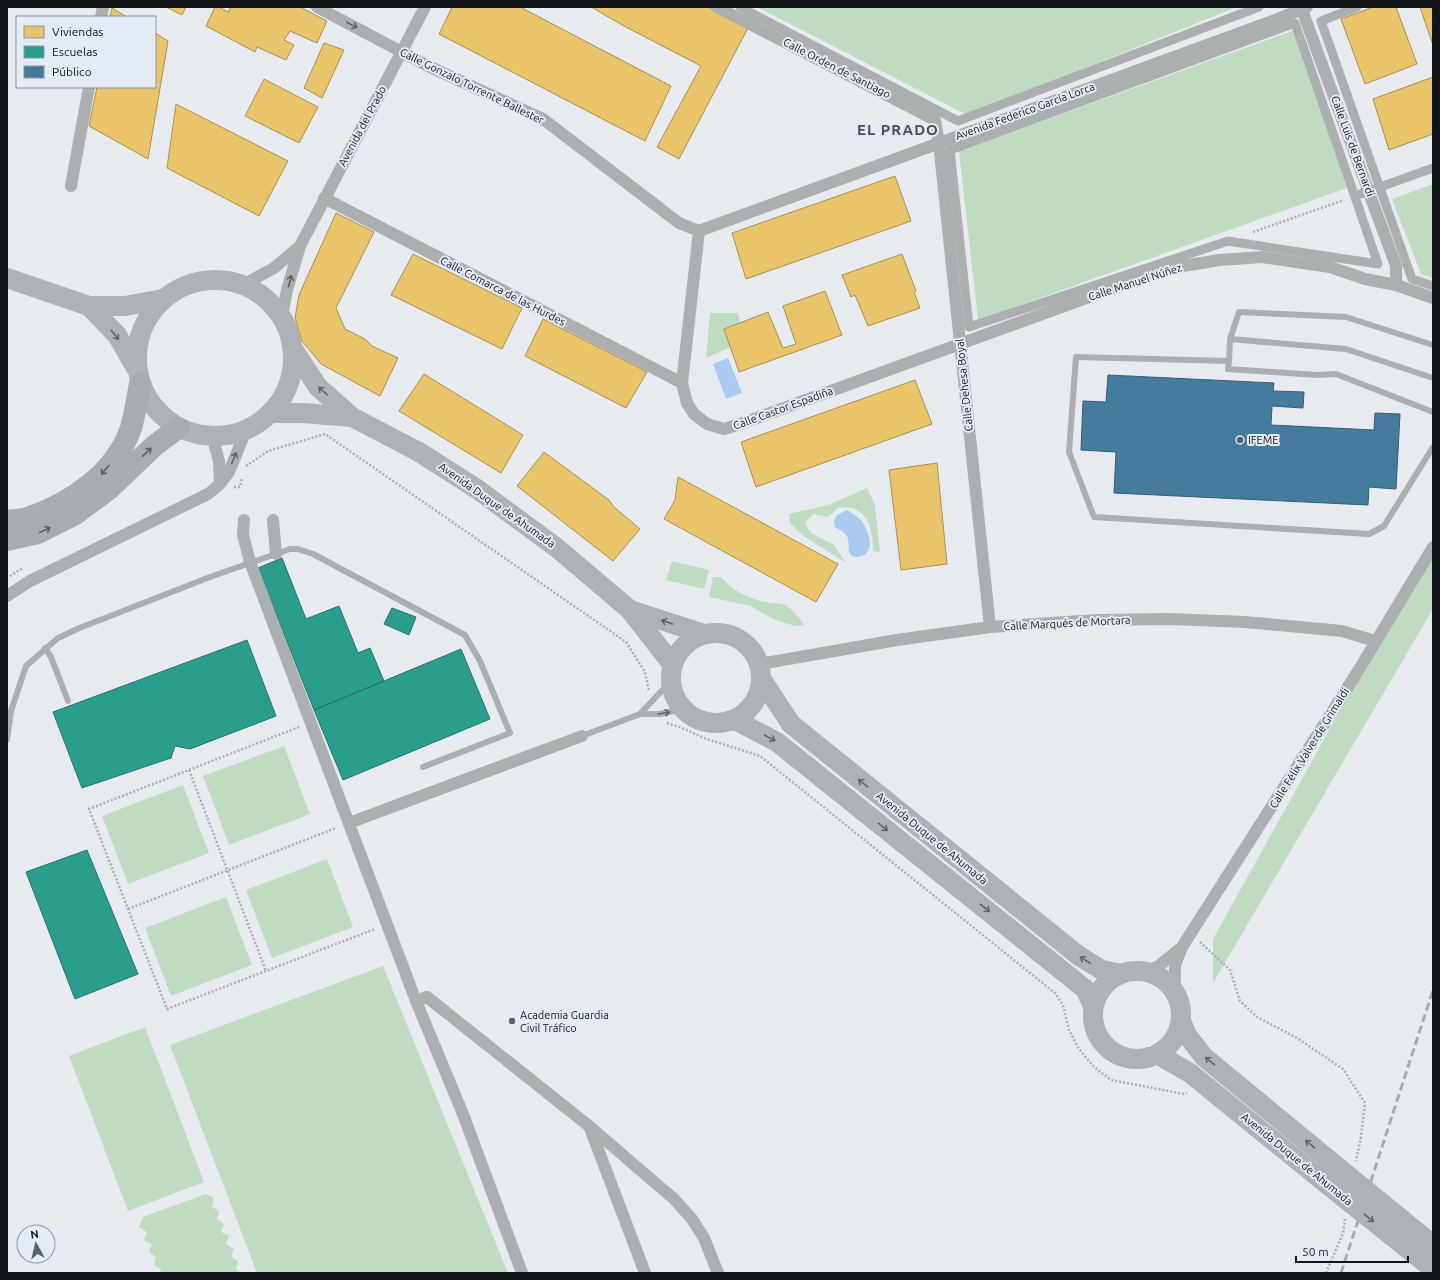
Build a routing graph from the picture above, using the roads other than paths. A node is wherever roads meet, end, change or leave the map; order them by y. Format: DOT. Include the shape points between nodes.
graph roads {
  1 [pos="317,7"];
  2 [pos="425,7"];
  3 [pos="717,7"];
  4 [pos="740,7"];
  5 [pos="1259,7"];
  6 [pos="1356,7"];
  7 [pos="1303,8"];
  8 [pos="401,52"];
  9 [pos="89,88"];
  10 [pos="939,143"];
  11 [pos="1433,168"];
  12 [pos="71,186"];
  13 [pos="1375,189"];
  14 [pos="1355,196"];
  15 [pos="324,198"];
  16 [pos="698,231"];
  17 [pos="300,246"];
  18 [pos="7,278"];
  19 [pos="243,285"];
  20 [pos="1396,285"];
  21 [pos="1433,286"];
  22 [pos="1433,298"];
  23 [pos="163,299"];
  24 [pos="89,306"];
  25 [pos="282,316"];
  26 [pos="1230,339"];
  27 [pos="960,344"];
  28 [pos="1433,345"];
  29 [pos="293,349"];
  30 [pos="1229,361"];
  31 [pos="138,376"];
  32 [pos="1433,378"];
  33 [pos="682,383"];
  34 [pos="1433,412"];
  35 [pos="272,413"];
  36 [pos="352,417"];
  37 [pos="178,428"];
  38 [pos="246,430"];
  39 [pos="212,436"];
  40 [pos="1433,447"];
  41 [pos="220,484"];
  42 [pos="244,520"];
  43 [pos="273,520"];
  44 [pos="7,521"];
  45 [pos="7,540"];
  46 [pos="1433,547"];
  47 [pos="276,554"];
  48 [pos="250,562"];
  49 [pos="7,596"];
  50 [pos="630,610"];
  51 [pos="990,627"];
  52 [pos="704,634"];
  53 [pos="1375,641"];
  54 [pos="45,648"];
  55 [pos="761,672"];
  56 [pos="672,673"];
  57 [pos="68,701"];
  58 [pos="684,709"];
  59 [pos="640,714"];
  60 [pos="736,720"];
  61 [pos="582,736"];
  62 [pos="7,740"];
  63 [pos="423,767"];
  64 [pos="350,824"];
  65 [pos="1182,947"];
  66 [pos="1147,972"];
  67 [pos="1121,974"];
  68 [pos="1175,992"];
  69 [pos="416,1001"];
  70 [pos="1093,1006"];
  71 [pos="1181,1021"];
  72 [pos="1157,1054"];
  73 [pos="589,1126"];
  74 [pos="1433,1245"];
  75 [pos="1433,1269"];
  76 [pos="522,1273"];
  77 [pos="645,1273"];
  78 [pos="718,1273"];
  1 -- 8 [label="street, Calle Gonzalo Torrente Ballester, one-way"];
  2 -- 8 [label="street, Avenida del Prado"];
  3 -- 10 [label="street, Calle Orden de Santiago" via="935,120"];
  4 -- 5 [label="street" via="958,121"];
  6 -- 13 [label="street" via="1322,21"];
  7 -- 10 [label="street, Avenida Federico García Lorca"];
  7 -- 13 [label="street, Calle Luis de Bernardi"];
  8 -- 15 [label="street, Avenida del Prado"];
  8 -- 16 [label="street, Calle Gonzalo Torrente Ballester" via="543,119 678,223"];
  9 -- 12 [label="street"];
  10 -- 16 [label="street, Avenida Federico García Lorca"];
  10 -- 27 [label="street, Calle Dehesa Boyal"];
  11 -- 13 [label="street"];
  13 -- 14 [label="street"];
  13 -- 20 [label="street, Calle Luis de Bernardi" via="1396,266"];
  13 -- 21 [label="street" via="1412,280"];
  14 -- 14 [label="street" via="1378,264 1228,241 969,327 950,150 1295,23"];
  15 -- 17 [label="street, Avenida del Prado"];
  15 -- 33 [label="street, Calle Comarca de las Hurdes"];
  16 -- 33 [label="street, Calle Castor Espadiña"];
  17 -- 19 [label="street, Avenida del Prado" via="274,268"];
  25 -- 17 [label="street, Avenida del Prado, one-way"];
  18 -- 24 [label="main road"];
  19 -- 23 [label="main road" via="223,280 201,281 181,288"];
  19 -- 25 [label="main road" via="265,298"];
  20 -- 22 [label="street, Calle Manuel Núñez"];
  20 -- 27 [label="street, Calle Manuel Núñez" via="1365,279 1330,267 1262,257 1220,260 1183,266 1147,276"];
  23 -- 24 [label="main road" via="125,306"];
  23 -- 31 [label="main road" via="148,317 139,338"];
  24 -- 31 [label="main road, one-way" via="117,335"];
  25 -- 29 [label="main road" via="290,332"];
  26 -- 28 [label="lane" via="1239,312 1346,317"];
  26 -- 30 [label="lane"];
  26 -- 32 [label="lane" via="1346,348"];
  27 -- 33 [label="street, Calle Castor Espadiña" via="724,429 707,424 694,414 687,403"];
  27 -- 51 [label="street, Calle Dehesa Boyal"];
  29 -- 35 [label="main road" via="293,372 285,394"];
  36 -- 29 [label="main road, Avenida Duque de Ahumada, one-way" via="318,387"];
  30 -- 34 [label="lane" via="1228,369 1336,374"];
  30 -- 40 [label="lane" via="1076,357 1069,452 1094,517 1369,534 1384,526"];
  31 -- 37 [label="main road" via="149,402 162,417"];
  31 -- 44 [label="highway, one-way" via="130,429 118,455 100,476 69,500 27,519"];
  35 -- 36 [label="main road, Avenida Duque de Ahumada"];
  35 -- 38 [label="main road"];
  36 -- 50 [label="main road, Avenida Duque de Ahumada" via="419,452 477,489 557,548"];
  37 -- 39 [label="main road" via="201,436"];
  45 -- 37 [label="highway, one-way" via="38,533 74,516"];
  38 -- 39 [label="main road" via="224,437"];
  41 -- 38 [label="street, one-way" via="229,472"];
  39 -- 41 [label="street" via="219,461"];
  41 -- 49 [label="street" via="208,494 30,581"];
  42 -- 48 [label="street" via="243,535"];
  43 -- 47 [label="street"];
  46 -- 53 [label="street, Calle Félix Valverde Grimaldi"];
  47 -- 48 [label="lane"];
  47 -- 63 [label="lane" via="290,549 313,554 466,635 480,661 510,733"];
  48 -- 54 [label="lane" via="77,629"];
  48 -- 64 [label="street"];
  52 -- 50 [label="main road, Avenida Duque de Ahumada, one-way"];
  50 -- 56 [label="main road, Avenida Duque de Ahumada"];
  51 -- 53 [label="street, Calle Marqués de Mortara" via="1097,620 1169,619 1245,622 1342,631"];
  51 -- 55 [label="street, Calle Marqués de Mortara" via="897,640"];
  52 -- 55 [label="main road" via="721,633 736,637 752,649"];
  52 -- 56 [label="main road" via="690,641 680,651"];
  53 -- 65 [label="street, Calle Félix Valverde Grimaldi"];
  54 -- 57 [label="lane"];
  54 -- 62 [label="lane" via="26,666 11,711"];
  55 -- 60 [label="main road" via="758,698 748,711"];
  67 -- 55 [label="main road, Avenida Duque de Ahumada, one-way" via="1102,970 1078,956 791,724"];
  56 -- 58 [label="main road" via="675,699"];
  56 -- 59 [label="lane"];
  59 -- 58 [label="lane, one-way" via="660,714"];
  58 -- 60 [label="main road" via="688,715 703,722 718,724"];
  59 -- 61 [label="lane"];
  60 -- 70 [label="main road, Avenida Duque de Ahumada, one-way" via="784,747 1084,989"];
  61 -- 64 [label="street"];
  64 -- 69 [label="street"];
  65 -- 66 [label="street, Calle Félix Valverde Grimaldi"];
  65 -- 68 [label="street, Calle Félix Valverde Grimaldi" via="1175,966"];
  66 -- 67 [label="main road"];
  66 -- 68 [label="main road" via="1168,983"];
  67 -- 70 [label="main road" via="1104,985"];
  68 -- 71 [label="main road" via="1181,1009"];
  69 -- 73 [label="street" via="427,997"];
  69 -- 76 [label="street" via="463,1114"];
  70 -- 72 [label="main road" via="1094,1027 1098,1037 1111,1051 1129,1059"];
  71 -- 72 [label="main road" via="1173,1041"];
  74 -- 71 [label="main road, Avenida Duque de Ahumada, one-way, bridge" via="1348,1168 1204,1057 1187,1035"];
  72 -- 75 [label="main road, Avenida Duque de Ahumada, one-way, bridge" via="1190,1073"];
  73 -- 77 [label="street"];
  73 -- 78 [label="street" via="674,1199 692,1219 704,1238"];
}
